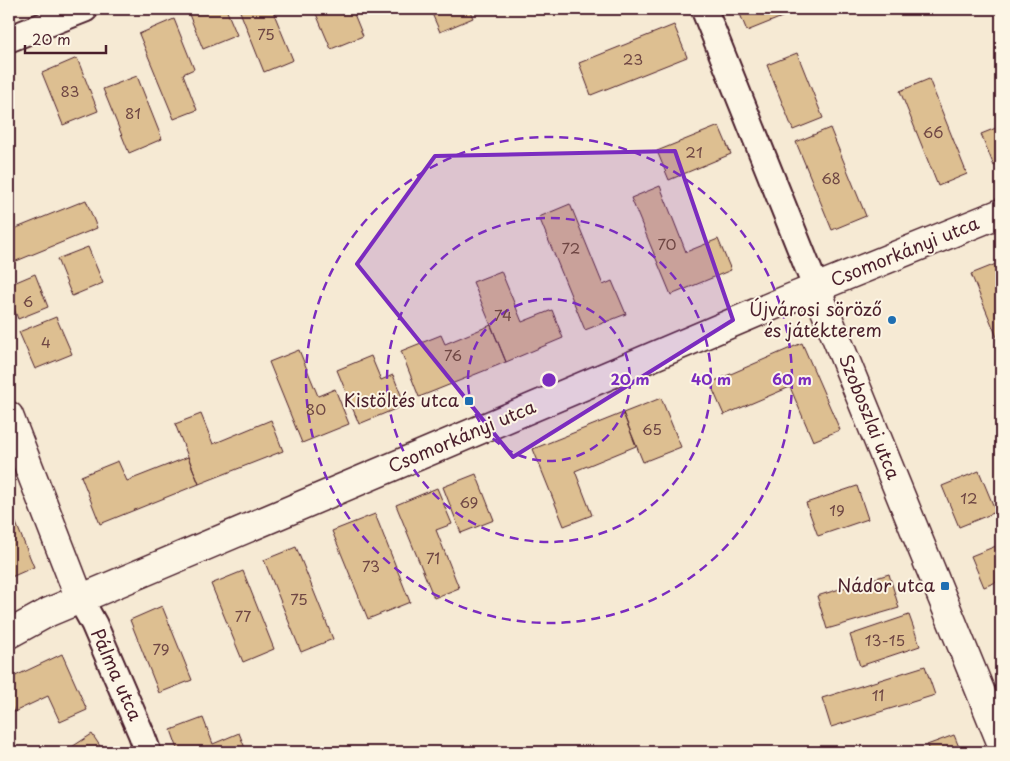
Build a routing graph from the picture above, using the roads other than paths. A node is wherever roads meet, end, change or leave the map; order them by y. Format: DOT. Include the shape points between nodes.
graph roads {
  1 [pos="84,9"];
  2 [pos="704,9"];
  3 [pos="9,39"];
  4 [pos="1001,213"];
  5 [pos="816,288"];
  6 [pos="9,416"];
  7 [pos="80,599"];
  8 [pos="9,634"];
  9 [pos="1001,742"];
  10 [pos="148,752"];
  1 -- 3 [label="street"];
  2 -- 5 [label="street, Szoboszlai utca"];
  4 -- 5 [label="street, Csomorkányi utca"];
  5 -- 7 [label="street, Csomorkányi utca"];
  5 -- 9 [label="street, Szoboszlai utca"];
  6 -- 7 [label="street"];
  7 -- 8 [label="street, Csomorkányi utca"];
  7 -- 10 [label="street, Pálma utca" via="94,624"];
}
